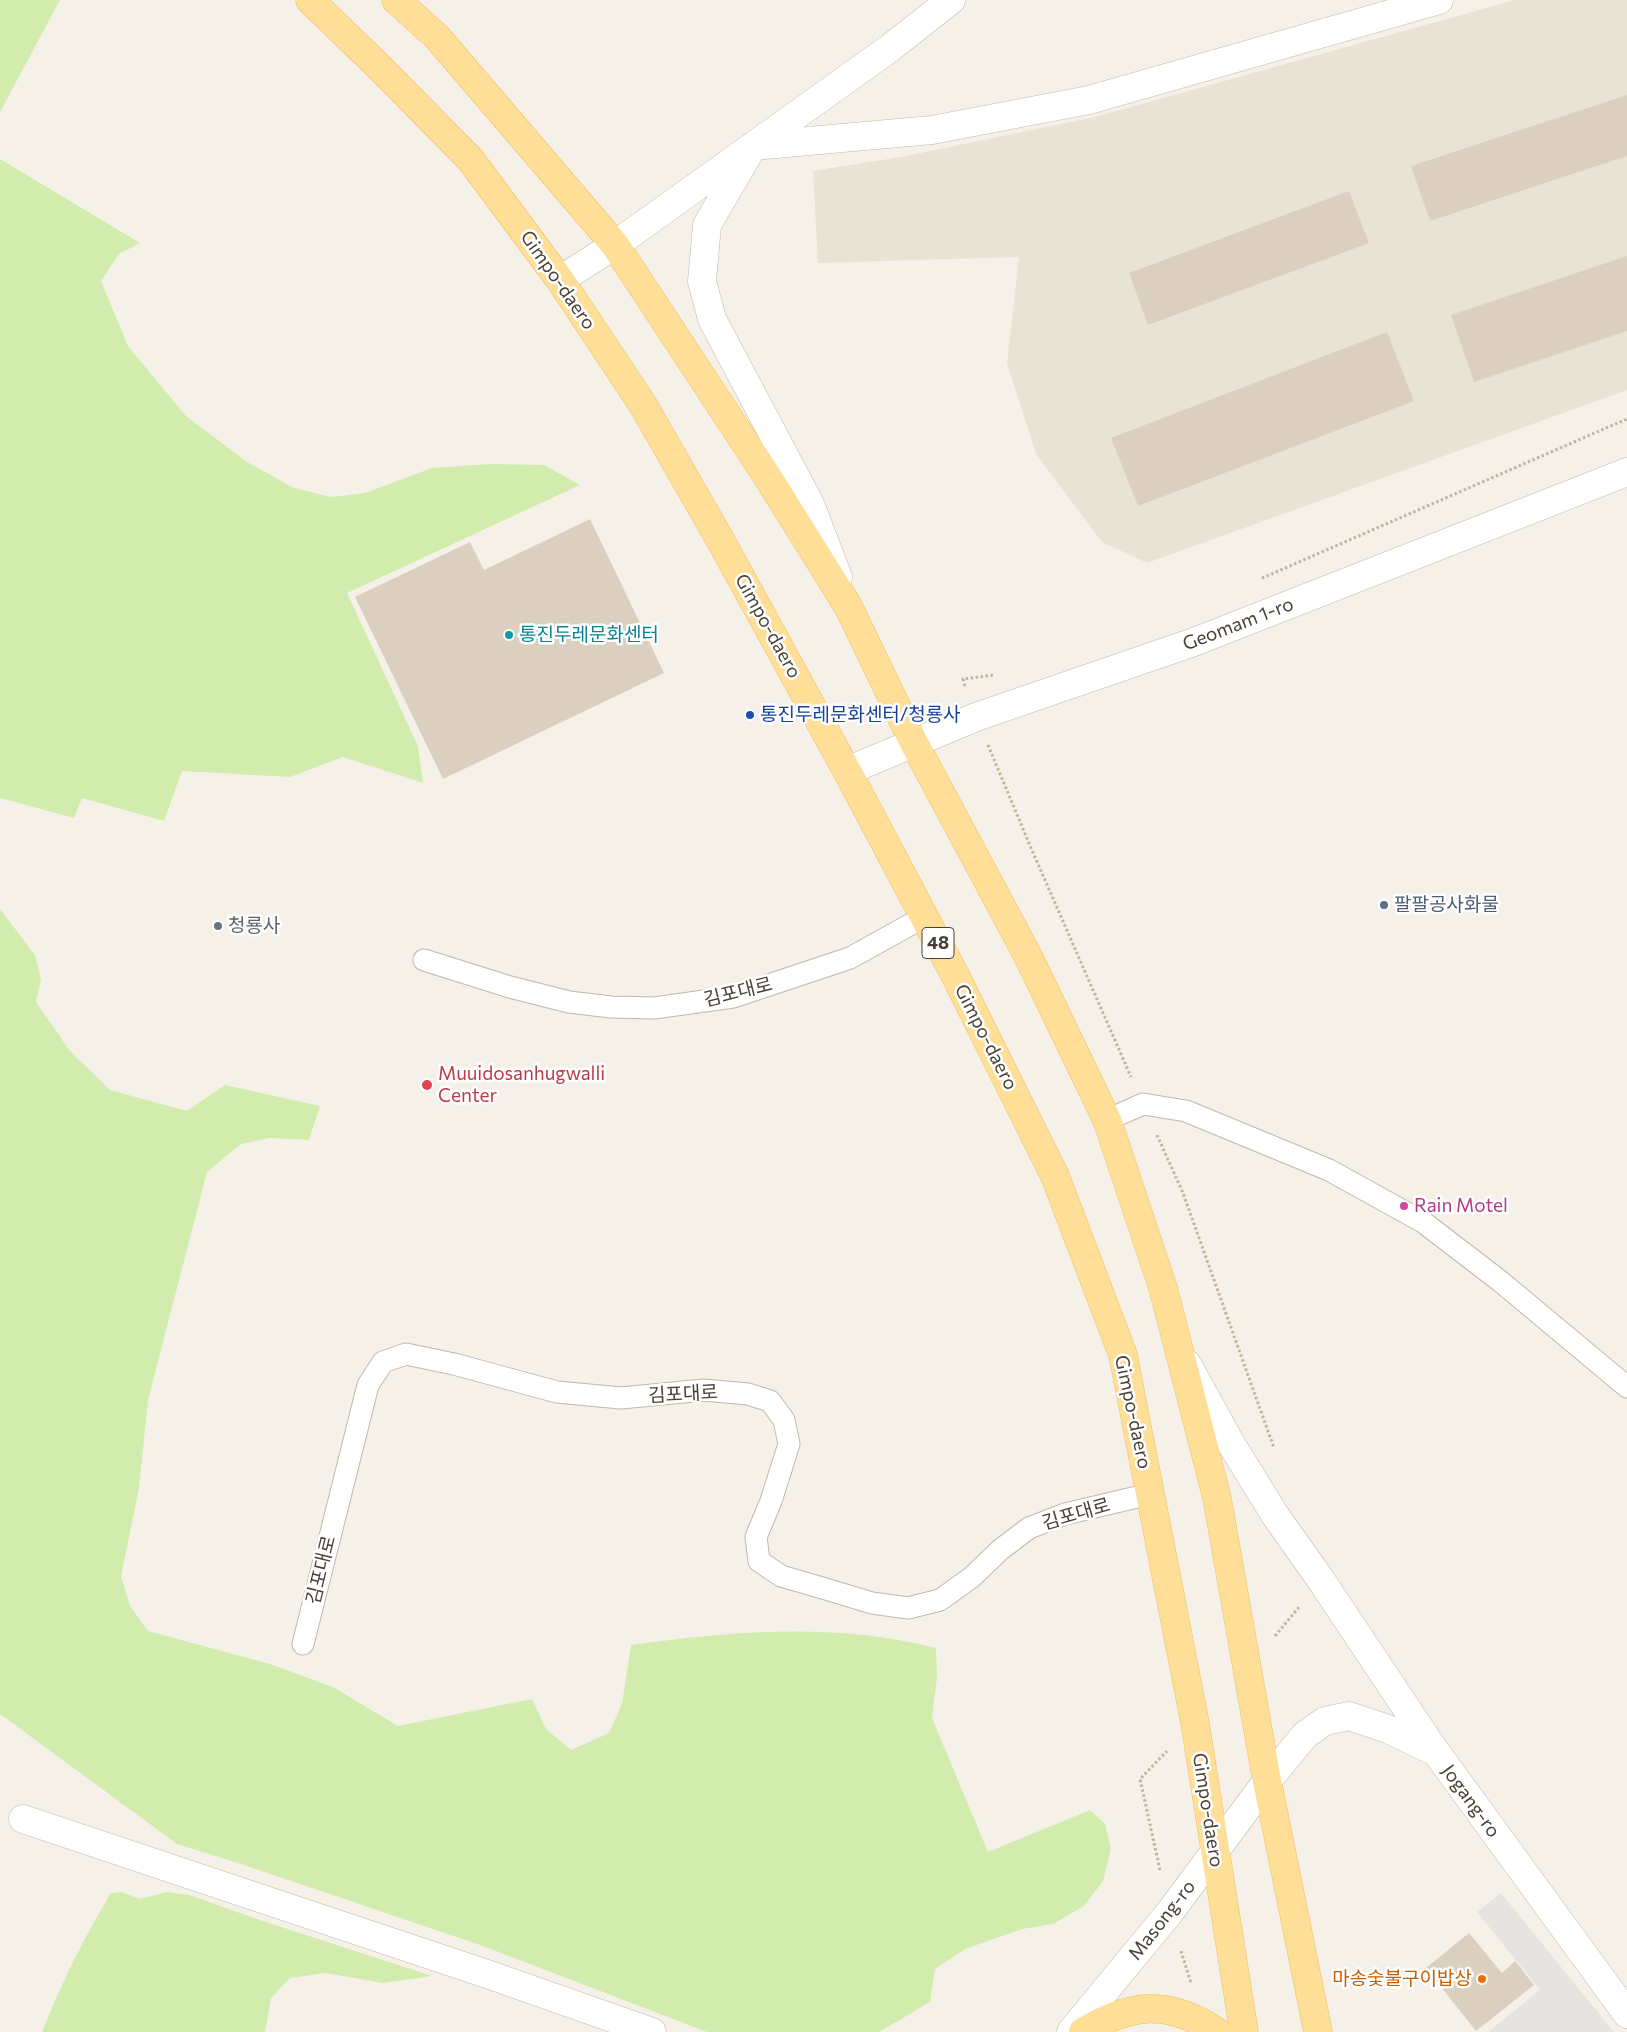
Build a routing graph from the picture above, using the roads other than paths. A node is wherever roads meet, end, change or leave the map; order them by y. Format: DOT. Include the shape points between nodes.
graph roads {
  1 [pos="310,0"];
  2 [pos="396,0"];
  3 [pos="949,0"];
  4 [pos="1439,0"];
  5 [pos="753,146"];
  6 [pos="615,245"];
  7 [pos="560,280"];
  8 [pos="1627,472"];
  9 [pos="848,606"];
  10 [pos="914,743"];
  11 [pos="847,771"];
  12 [pos="924,918"];
  13 [pos="424,960"];
  14 [pos="1107,1120"];
  15 [pos="1179,1350"];
  16 [pos="1627,1388"];
  17 [pos="1150,1494"];
  18 [pos="302,1644"];
  19 [pos="1436,1752"];
  20 [pos="1267,1781"];
  21 [pos="23,1819"];
  22 [pos="1215,1851"];
  23 [pos="1627,2014"];
  24 [pos="652,2032"];
  25 [pos="1071,2032"];
  26 [pos="1083,2032"];
  27 [pos="1217,2032"];
  28 [pos="1244,2032"];
  29 [pos="1318,2032"];
  1 -- 7 [label="main road, Gimpo-daero / 48" via="470,159"];
  2 -- 6 [label="main road" via="436,37"];
  3 -- 5 [label="street" via="890,48"];
  4 -- 5 [label="street" via="1089,100 932,130"];
  5 -- 6 [label="street"];
  5 -- 9 [label="street" via="707,225 702,281 712,319 810,504"];
  6 -- 7 [label="street"];
  6 -- 9 [label="main road"];
  7 -- 11 [label="main road, Gimpo-daero / 48" via="643,405"];
  8 -- 10 [label="street, Geomam 1-ro" via="1194,642 976,717"];
  9 -- 10 [label="main road"];
  10 -- 11 [label="street, Geomam 1-ro"];
  10 -- 14 [label="main road" via="1028,956"];
  11 -- 12 [label="main road, Gimpo-daero / 48"];
  12 -- 13 [label="lane, 김포대로" via="850,958 733,997 654,1008 569,1002"];
  12 -- 17 [label="main road, Gimpo-daero / 48" via="1055,1176 1123,1355"];
  14 -- 15 [label="main road" via="1163,1288"];
  14 -- 16 [label="lane" via="1143,1104 1186,1111 1329,1170 1423,1222"];
  15 -- 19 [label="street" via="1275,1515"];
  15 -- 20 [label="main road" via="1217,1498"];
  17 -- 18 [label="lane, 김포대로" via="1065,1514 1029,1528 940,1600 908,1608 872,1603 781,1576 759,1561 756,1537 789,1444 784,1420 770,1401 748,1394 704,1390 621,1398 557,1392 406,1354 383,1362 368,1385"];
  17 -- 22 [label="main road, Gimpo-daero / 48" via="1195,1723"];
  19 -- 20 [label="street, Jogang-ro" via="1388,1729 1349,1716 1325,1721 1305,1735"];
  19 -- 23 [label="street, Jogang-ro"];
  20 -- 22 [label="street, Masong-ro"];
  20 -- 29 [label="main road"];
  21 -- 24 [label="street"];
  22 -- 25 [label="street, Masong-ro" via="1170,1912"];
  22 -- 28 [label="main road, Gimpo-daero / 48"];
  26 -- 27 [label="main road" via="1098,2022 1131,2010 1160,2008 1191,2017"];
}
